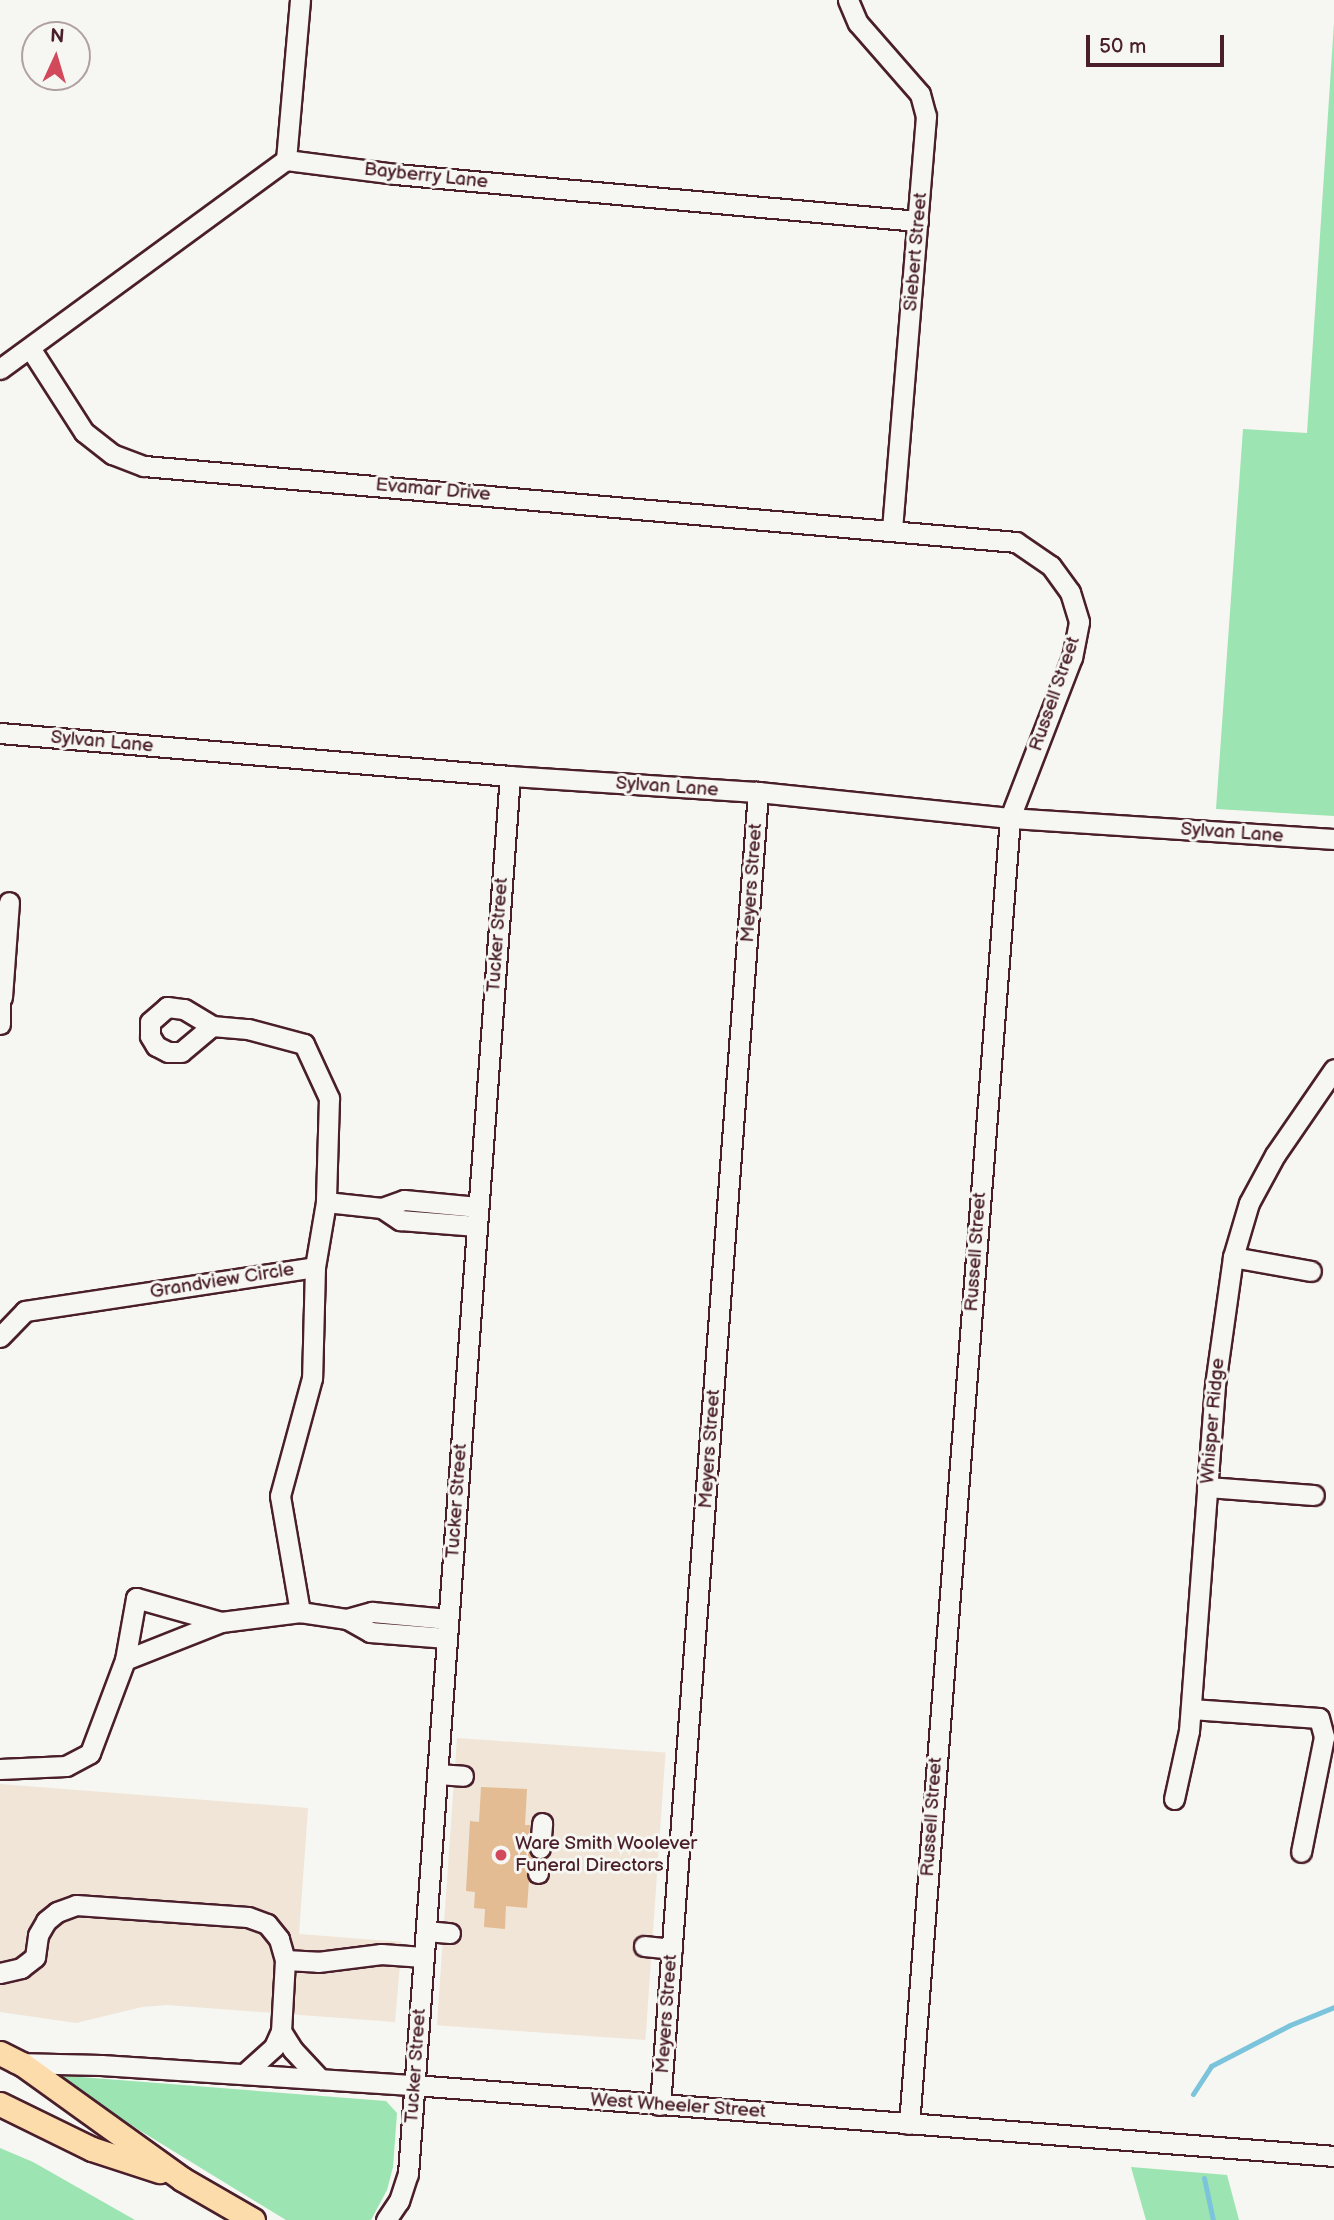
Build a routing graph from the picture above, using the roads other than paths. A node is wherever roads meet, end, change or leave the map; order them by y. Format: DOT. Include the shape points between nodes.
graph roads {
  1 [pos="300,0"];
  2 [pos="848,0"];
  3 [pos="286,160"];
  4 [pos="918,221"];
  5 [pos="30,348"];
  6 [pos="0,369"];
  7 [pos="892,529"];
  8 [pos="0,733"];
  9 [pos="510,776"];
  10 [pos="758,792"];
  11 [pos="1010,818"];
  12 [pos="1334,839"];
  13 [pos="9,902"];
  14 [pos="1,997"];
  15 [pos="0,1024"];
  16 [pos="212,1026"];
  17 [pos="1334,1069"];
  18 [pos="327,1202"];
  19 [pos="478,1217"];
  20 [pos="1233,1257"];
  21 [pos="315,1267"];
  22 [pos="1311,1271"];
  23 [pos="0,1337"];
  24 [pos="1207,1487"];
  25 [pos="1314,1495"];
  26 [pos="300,1612"];
  27 [pos="221,1622"];
  28 [pos="448,1629"];
  29 [pos="125,1660"];
  30 [pos="1191,1709"];
  31 [pos="0,1769"];
  32 [pos="437,1774"];
  33 [pos="463,1776"];
  34 [pos="1174,1799"];
  35 [pos="542,1823"];
  36 [pos="540,1847"];
  37 [pos="1301,1852"];
  38 [pos="426,1931"];
  39 [pos="450,1933"];
  40 [pos="644,1946"];
  41 [pos="672,1948"];
  42 [pos="424,1957"];
  43 [pos="285,1960"];
  44 [pos="0,1973"];
  45 [pos="281,2031"];
  46 [pos="0,2053"];
  47 [pos="11,2063"];
  48 [pos="244,2074"];
  49 [pos="320,2079"];
  50 [pos="414,2085"];
  51 [pos="0,2104"];
  52 [pos="660,2105"];
  53 [pos="909,2124"];
  54 [pos="1334,2156"];
  55 [pos="182,2179"];
  56 [pos="253,2220"];
  57 [pos="386,2220"];
  1 -- 3 [label="street"];
  2 -- 4 [label="street, Siebert Street" via="858,23 920,93 926,116"];
  3 -- 4 [label="street, Bayberry Lane"];
  3 -- 5 [label="street"];
  4 -- 7 [label="street, Siebert Street"];
  5 -- 6 [label="street"];
  5 -- 7 [label="street, Evamar Drive" via="84,432 112,454 144,466"];
  7 -- 11 [label="street, Russell Street" via="1016,542 1051,566 1070,592 1079,622 1072,657"];
  8 -- 9 [label="street, Sylvan Lane"];
  9 -- 10 [label="street, Sylvan Lane"];
  9 -- 19 [label="street, Tucker Street"];
  10 -- 11 [label="street, Sylvan Lane"];
  10 -- 41 [label="street, Meyers Street"];
  11 -- 12 [label="street, Sylvan Lane"];
  11 -- 53 [label="street, Russell Street"];
  13 -- 14 [label="street"];
  14 -- 15 [label="street"];
  16 -- 18 [label="street" via="248,1029 304,1044 329,1098"];
  17 -- 20 [label="street, Whisper Ridge" via="1275,1155 1249,1203"];
  18 -- 19 [label="street" via="382,1208 400,1220"];
  18 -- 21 [label="street"];
  19 -- 28 [label="street, Tucker Street"];
  20 -- 22 [label="street"];
  20 -- 24 [label="street, Whisper Ridge" via="1215,1385"];
  21 -- 23 [label="street, Grandview Circle" via="25,1311"];
  21 -- 26 [label="street, Grandview Circle" via="312,1378 280,1496"];
  24 -- 25 [label="street"];
  24 -- 30 [label="street, Whisper Ridge"];
  26 -- 27 [label="street"];
  26 -- 28 [label="street" via="347,1619 370,1632"];
  27 -- 29 [label="street"];
  27 -- 29 [label="street" via="136,1598"];
  28 -- 32 [label="street, Tucker Street"];
  29 -- 31 [label="street" via="90,1753 66,1766"];
  30 -- 34 [label="street, Whisper Ridge"];
  30 -- 37 [label="street" via="1319,1718 1324,1738"];
  32 -- 33 [label="street"];
  32 -- 38 [label="street, Tucker Street"];
  35 -- 36 [label="street"];
  38 -- 39 [label="street"];
  38 -- 42 [label="street, Tucker Street"];
  40 -- 41 [label="street"];
  41 -- 52 [label="street, Meyers Street"];
  42 -- 43 [label="street" via="381,1954 318,1962"];
  42 -- 50 [label="street, Tucker Street"];
  43 -- 44 [label="street" via="279,1940 267,1924 247,1917 76,1905 46,1921 34,1957 21,1968"];
  43 -- 45 [label="street"];
  45 -- 48 [label="street" via="274,2048"];
  45 -- 49 [label="street"];
  46 -- 47 [label="main road"];
  47 -- 48 [label="street, West Wheeler Street"];
  47 -- 55 [label="main road"];
  48 -- 49 [label="street, West Wheeler Street"];
  49 -- 50 [label="street, West Wheeler Street"];
  50 -- 52 [label="street, West Wheeler Street"];
  50 -- 57 [label="street, Tucker Street" via="408,2174 399,2201"];
  51 -- 55 [label="main road" via="92,2149"];
  52 -- 53 [label="street, West Wheeler Street"];
  53 -- 54 [label="street, West Wheeler Street"];
  55 -- 56 [label="main road"];
}
